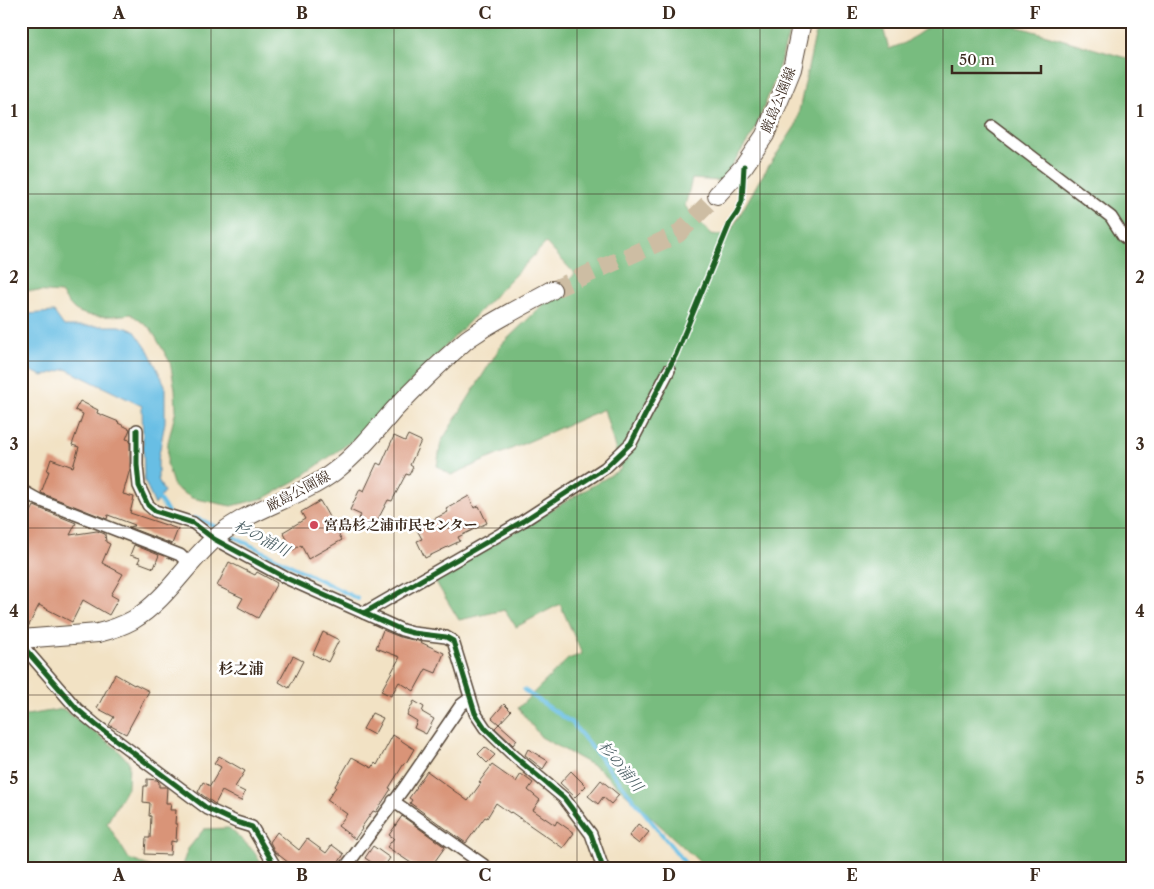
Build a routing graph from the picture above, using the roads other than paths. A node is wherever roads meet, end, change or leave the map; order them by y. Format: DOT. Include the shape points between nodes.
graph roads {
  1 [pos="802,21"];
  2 [pos="992,126"];
  3 [pos="717,194"];
  4 [pos="1133,244"];
  5 [pos="552,290"];
  6 [pos="669,370"];
  7 [pos="137,430"];
  8 [pos="21,490"];
  9 [pos="217,536"];
  10 [pos="189,564"];
  11 [pos="364,613"];
  12 [pos="22,639"];
  13 [pos="470,698"];
  14 [pos="393,801"];
  15 [pos="276,868"];
  16 [pos="345,868"];
  17 [pos="488,868"];
  18 [pos="603,868"];
  1 -- 3 [label="main road, 厳島公園線" via="792,69 765,135 744,166"];
  2 -- 4 [label="street" via="1111,217 1123,236"];
  5 -- 9 [label="main road, 厳島公園線" via="465,341 336,471"];
  6 -- 11 [label="street" via="632,443 605,468 523,521"];
  7 -- 9 [label="street" via="139,486 148,505 155,511 193,523"];
  8 -- 10 [label="street" via="180,555"];
  9 -- 10 [label="main road, 厳島公園線"];
  9 -- 11 [label="street" via="286,578"];
  10 -- 12 [label="main road, 厳島公園線" via="152,605 121,626 98,633"];
  11 -- 13 [label="street" via="402,630 453,641"];
  12 -- 15 [label="street" via="26,650 77,709 208,809 252,827"];
  13 -- 14 [label="street" via="461,705"];
  13 -- 18 [label="street" via="475,714 485,728 564,798 591,834"];
  14 -- 16 [label="street"];
  14 -- 17 [label="street"];
}
